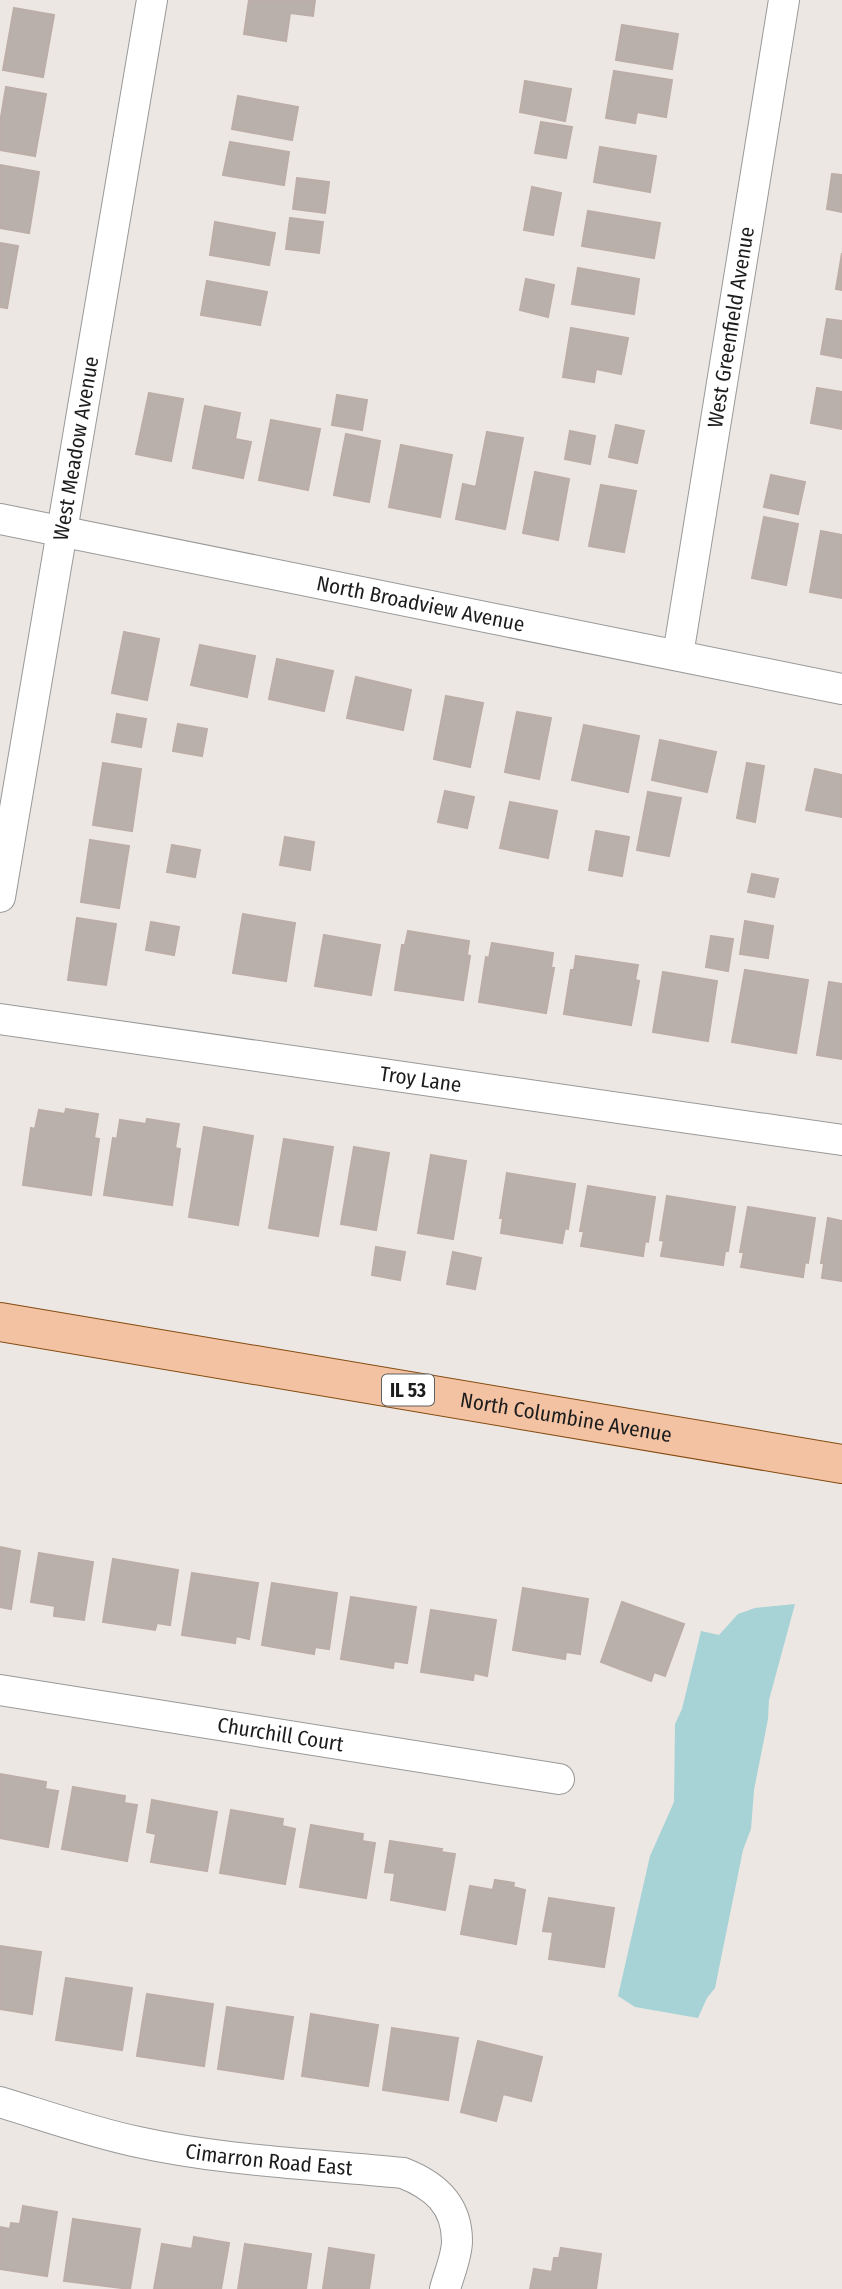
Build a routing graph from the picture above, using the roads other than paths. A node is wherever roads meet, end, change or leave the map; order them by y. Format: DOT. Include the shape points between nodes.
graph roads {
  1 [pos="152,0"];
  2 [pos="784,0"];
  3 [pos="0,519"];
  4 [pos="63,532"];
  5 [pos="678,655"];
  6 [pos="842,688"];
  7 [pos="0,897"];
  8 [pos="0,1019"];
  9 [pos="842,1140"];
  10 [pos="0,1322"];
  11 [pos="829,1461"];
  12 [pos="0,1690"];
  13 [pos="559,1779"];
  14 [pos="0,2102"];
  15 [pos="445,2289"];
  1 -- 4 [label="street, West Meadow Avenue"];
  2 -- 5 [label="street, West Greenfield Avenue"];
  3 -- 4 [label="street, North Broadview Avenue"];
  4 -- 5 [label="street, North Broadview Avenue"];
  4 -- 7 [label="street, West Meadow Avenue"];
  5 -- 6 [label="street, North Broadview Avenue"];
  8 -- 9 [label="street, Troy Lane"];
  10 -- 11 [label="main road, North Columbine Avenue / IL 53"];
  12 -- 13 [label="street, Churchill Court"];
  14 -- 15 [label="street, Cimarron Road East" via="139,2142 218,2155 403,2173 421,2180 447,2203 455,2222 457,2243"];
}
